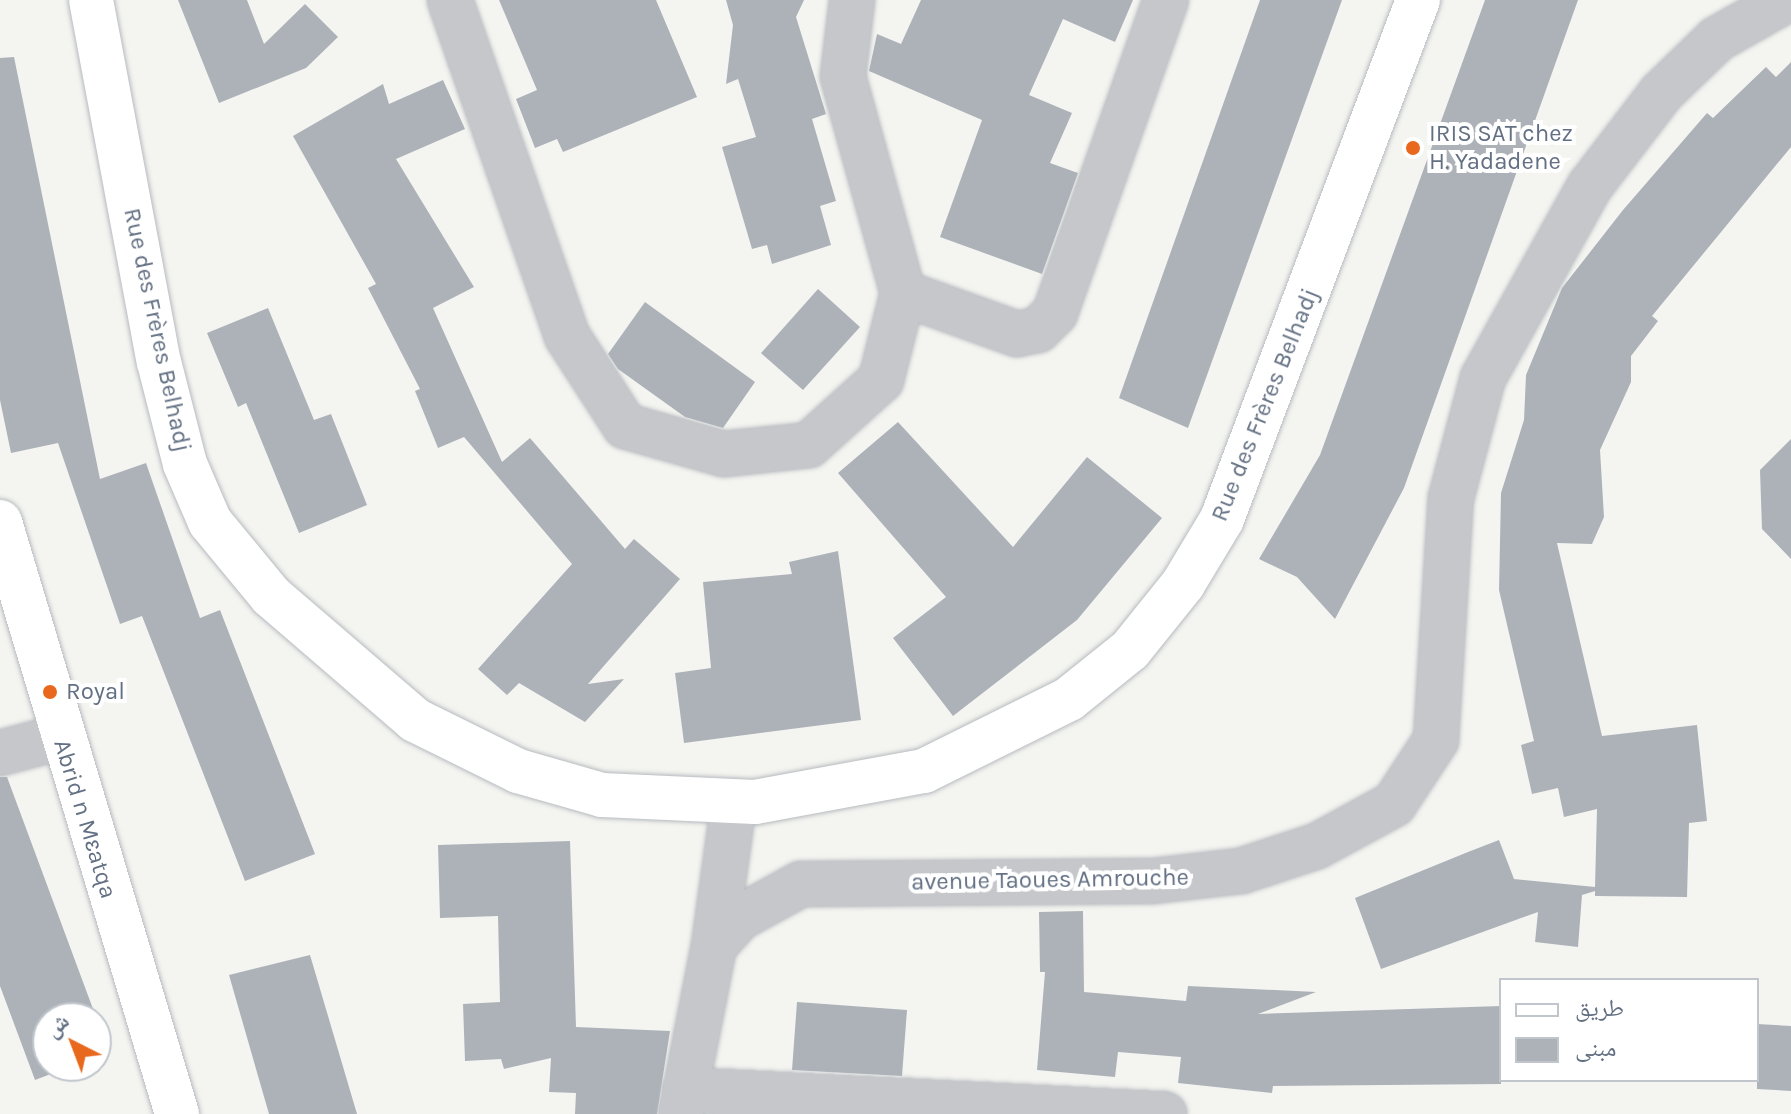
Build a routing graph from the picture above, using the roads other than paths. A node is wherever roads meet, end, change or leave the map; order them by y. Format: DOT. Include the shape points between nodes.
graph roads {
  1 [pos="91,0"];
  2 [pos="450,0"];
  3 [pos="852,0"];
  4 [pos="1166,0"];
  5 [pos="1418,0"];
  6 [pos="1786,0"];
  7 [pos="903,293"];
  8 [pos="0,522"];
  9 [pos="60,737"];
  10 [pos="0,753"];
  11 [pos="734,801"];
  12 [pos="714,946"];
  13 [pos="683,1102"];
  14 [pos="177,1114"];
  15 [pos="1164,1114"];
  1 -- 11 [label="main road, Rue des Frères Belhadj" via="159,362 185,464 210,522 271,596 415,720 518,771 602,795"];
  2 -- 7 [label="street" via="567,336 625,426 724,454 809,445 881,380"];
  3 -- 7 [label="street" via="843,76"];
  4 -- 7 [label="street" via="1055,313 1038,330 1017,334"];
  5 -- 11 [label="main road, Rue des Frères Belhadj" via="1222,519 1183,584 1130,650 1069,699 924,771 839,790"];
  6 -- 12 [label="street, avenue Taoues Amrouche" via="1717,39 1661,93 1590,186 1483,378 1451,498 1436,740 1394,804 1317,846 1241,871 1153,881 801,884 739,918"];
  8 -- 9 [label="main road, Abrid n Mɛatqa"];
  9 -- 10 [label="street"];
  9 -- 14 [label="main road, Abrid n Mɛatqa"];
  11 -- 12 [label="street"];
  12 -- 13 [label="street"];
  13 -- 15 [label="street"];
}
